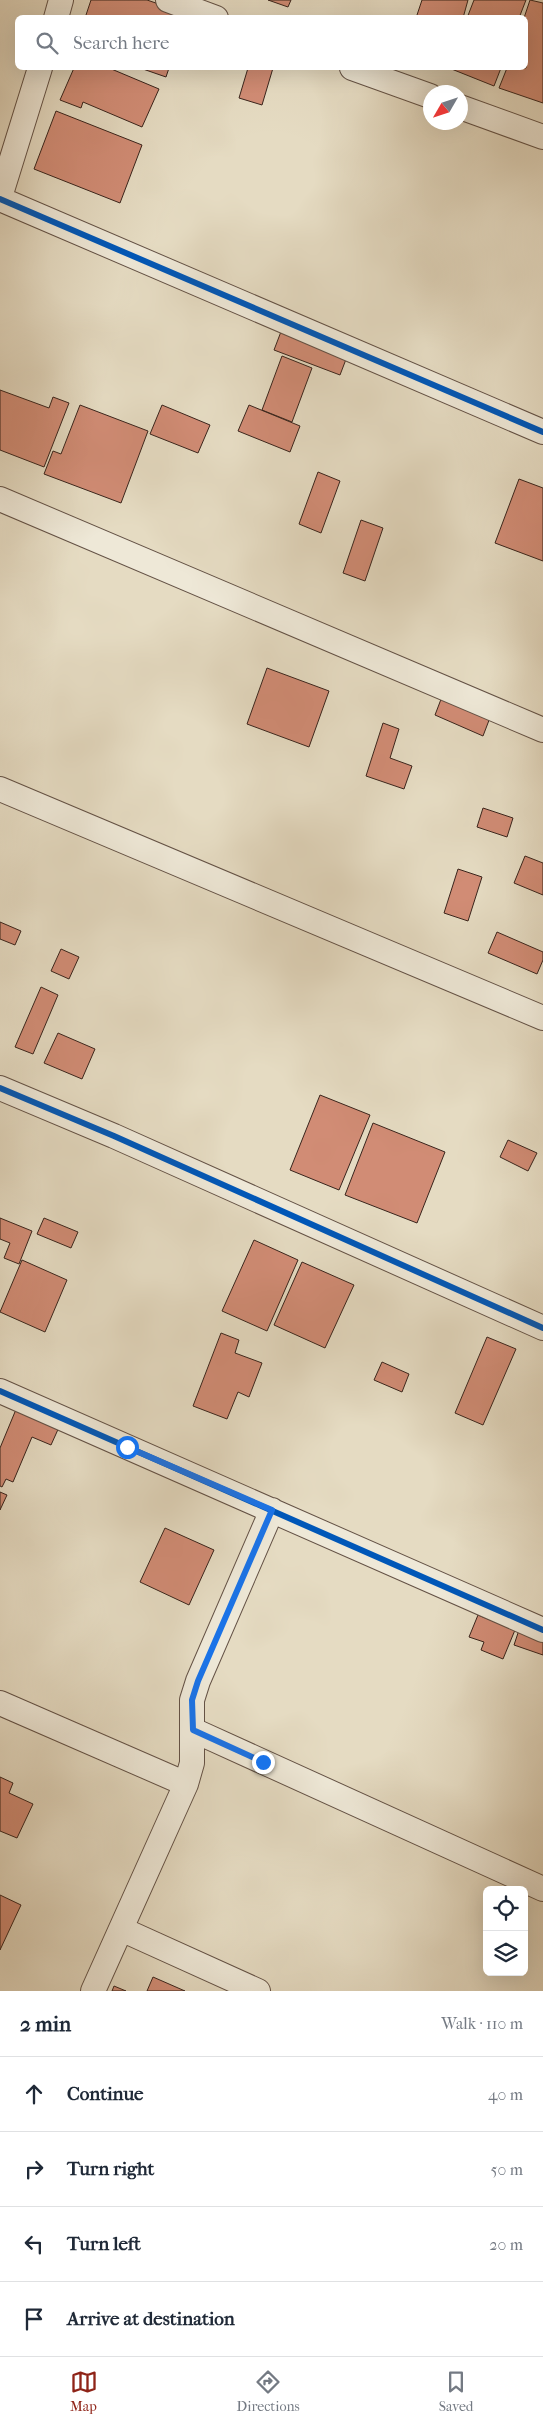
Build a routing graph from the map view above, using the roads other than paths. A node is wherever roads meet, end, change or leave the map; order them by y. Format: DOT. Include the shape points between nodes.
graph roads {
  1 [pos="61,0"];
  2 [pos="168,0"];
  3 [pos="57,15"];
  4 [pos="208,15"];
  5 [pos="39,70"];
  6 [pos="358,70"];
  7 [pos="423,93"];
  8 [pos="468,110"];
  9 [pos="543,137"];
  10 [pos="0,198"];
  11 [pos="543,432"];
  12 [pos="0,499"];
  13 [pos="543,730"];
  14 [pos="0,788"];
  15 [pos="543,1018"];
  16 [pos="0,1088"];
  17 [pos="543,1328"];
  18 [pos="0,1391"];
  19 [pos="272,1510"];
  20 [pos="543,1630"];
  21 [pos="0,1703"];
  22 [pos="193,1730"];
  23 [pos="186,1784"];
  24 [pos="543,1889"];
  25 [pos="120,1929"];
  26 [pos="93,1991"];
  27 [pos="258,1991"];
  1 -- 3 [label="street"];
  2 -- 4 [label="street"];
  5 -- 10 [label="street"];
  6 -- 7 [label="street"];
  8 -- 9 [label="street"];
  10 -- 11 [label="street"];
  12 -- 13 [label="street"];
  14 -- 15 [label="street"];
  16 -- 17 [label="street"];
  18 -- 19 [label="street"];
  19 -- 20 [label="street"];
  19 -- 22 [label="street" via="198,1681 192,1700"];
  21 -- 23 [label="street"];
  22 -- 23 [label="street" via="192,1763"];
  22 -- 24 [label="street"];
  23 -- 25 [label="street"];
  25 -- 26 [label="street"];
  25 -- 27 [label="street"];
}
